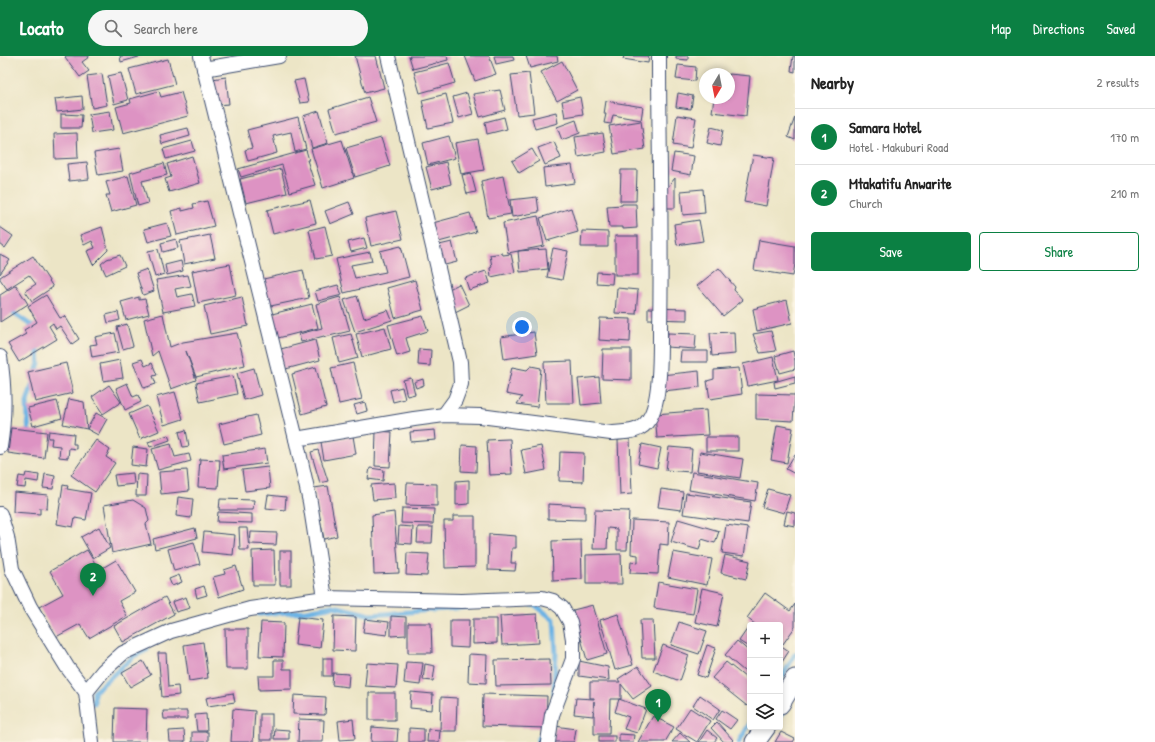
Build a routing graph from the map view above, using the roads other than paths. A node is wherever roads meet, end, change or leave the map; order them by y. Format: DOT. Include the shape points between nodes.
graph roads {
  1 [pos="279,56"];
  2 [pos="388,56"];
  3 [pos="659,56"];
  4 [pos="202,63"];
  5 [pos="0,357"];
  6 [pos="444,415"];
  7 [pos="296,439"];
  8 [pos="0,447"];
  9 [pos="0,514"];
  10 [pos="324,598"];
  11 [pos="795,679"];
  12 [pos="86,692"];
  13 [pos="783,699"];
  14 [pos="764,730"];
  15 [pos="92,742"];
  16 [pos="548,742"];
  17 [pos="755,742"];
  1 -- 4 [label="street"];
  2 -- 6 [label="street" via="460,362 461,384 455,400"];
  3 -- 6 [label="street" via="660,353 657,391 649,420 641,429 611,433 480,416"];
  4 -- 7 [label="street"];
  5 -- 8 [label="street" via="4,392"];
  6 -- 7 [label="street"];
  7 -- 10 [label="street" via="310,502"];
  9 -- 12 [label="street" via="8,538 12,569 30,607 67,667"];
  10 -- 12 [label="street" via="250,609 171,631 123,653 103,671"];
  10 -- 16 [label="street" via="462,601 542,598 553,601 562,608 570,622 573,659 552,715"];
  11 -- 13 [label="street"];
  12 -- 15 [label="street"];
  14 -- 17 [label="street"];
}
